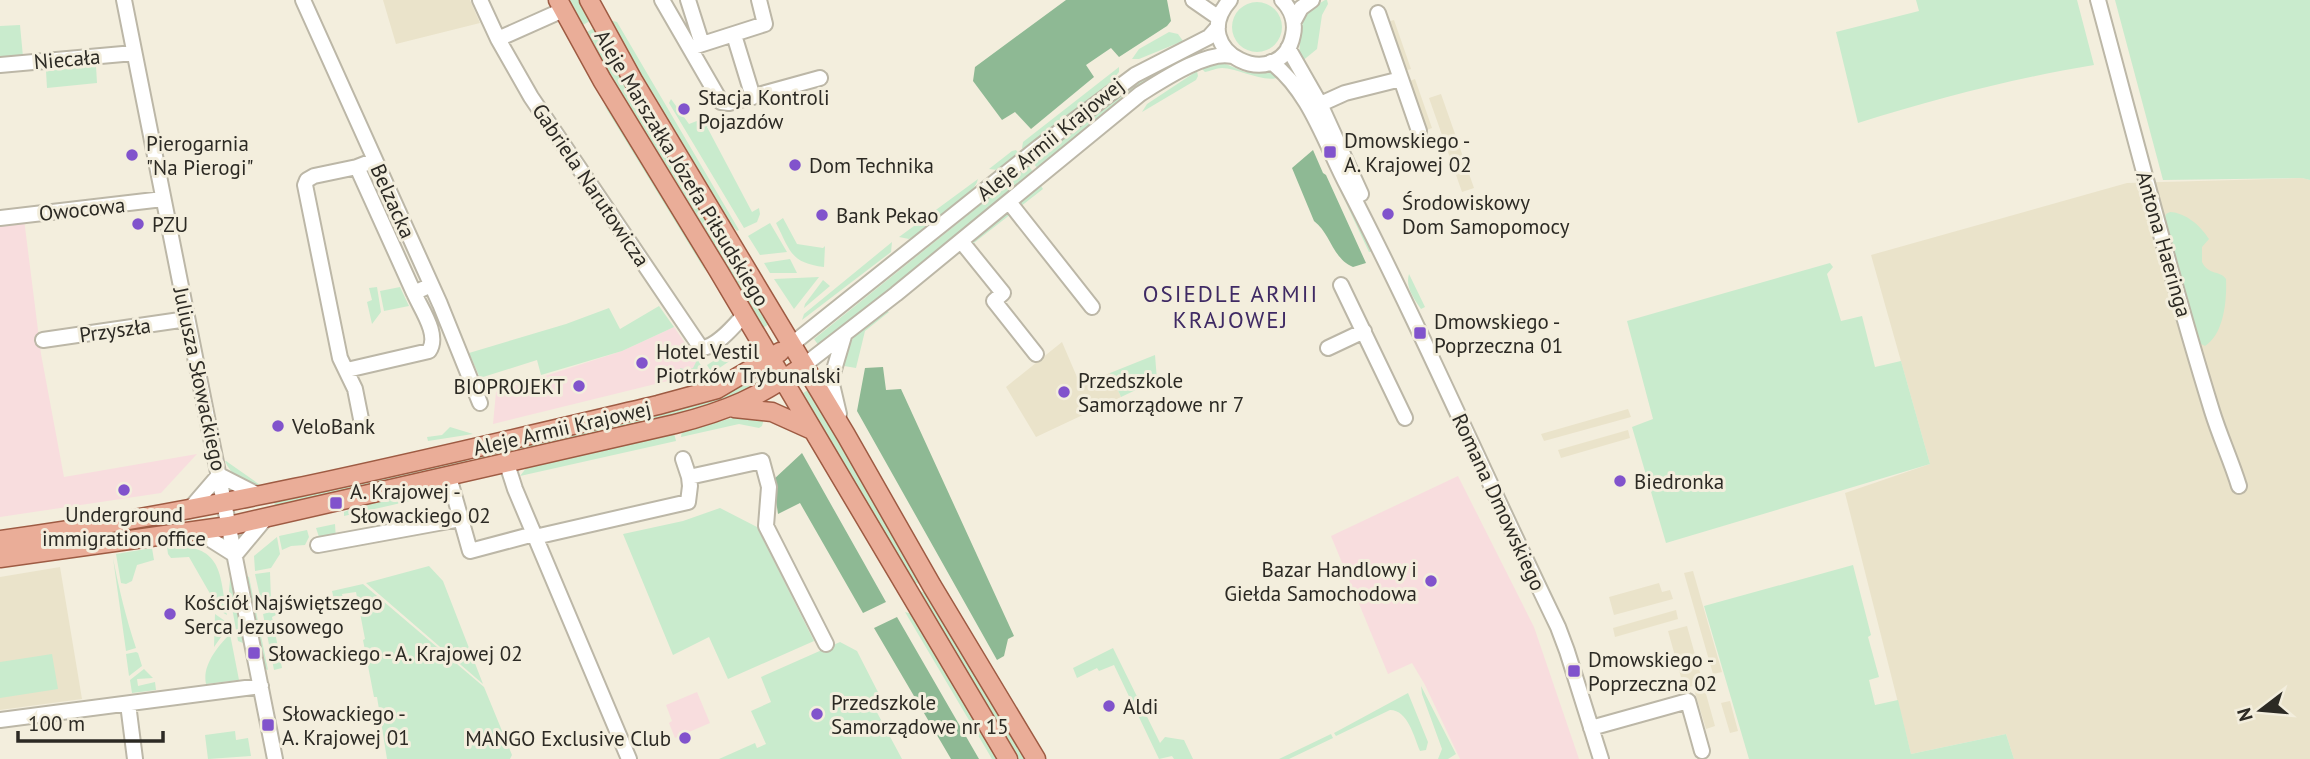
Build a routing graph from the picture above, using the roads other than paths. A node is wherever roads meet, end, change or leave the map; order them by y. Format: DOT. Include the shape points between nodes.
graph roads {
  1 [pos="124,0"];
  2 [pos="303,0"];
  3 [pos="480,0"];
  4 [pos="589,0"];
  5 [pos="662,0"];
  6 [pos="688,0"];
  7 [pos="759,0"];
  8 [pos="1192,0"];
  9 [pos="1282,0"];
  10 [pos="1312,0"];
  11 [pos="2098,0"];
  12 [pos="561,5"];
  13 [pos="1221,10"];
  14 [pos="1378,13"];
  15 [pos="1294,22"];
  16 [pos="734,35"];
  17 [pos="498,39"];
  18 [pos="696,46"];
  19 [pos="1288,48"];
  20 [pos="134,53"];
  21 [pos="1232,56"];
  22 [pos="1271,62"];
  23 [pos="0,65"];
  24 [pos="820,78"];
  25 [pos="1401,79"];
  26 [pos="753,97"];
  27 [pos="1315,107"];
  28 [pos="1419,131"];
  29 [pos="375,160"];
  30 [pos="357,167"];
  31 [pos="163,199"];
  32 [pos="1009,202"];
  33 [pos="399,214"];
  34 [pos="0,218"];
  35 [pos="382,222"];
  36 [pos="961,241"];
  37 [pos="431,285"];
  38 [pos="1341,285"];
  39 [pos="414,293"];
  40 [pos="1092,307"];
  41 [pos="744,315"];
  42 [pos="187,319"];
  43 [pos="1364,331"];
  44 [pos="844,335"];
  45 [pos="43,340"];
  46 [pos="791,345"];
  47 [pos="1328,348"];
  48 [pos="1037,354"];
  49 [pos="770,359"];
  50 [pos="803,366"];
  51 [pos="347,370"];
  52 [pos="783,380"];
  53 [pos="480,403"];
  54 [pos="730,409"];
  55 [pos="1405,418"];
  56 [pos="362,424"];
  57 [pos="812,430"];
  58 [pos="846,435"];
  59 [pos="683,459"];
  60 [pos="507,464"];
  61 [pos="219,475"];
  62 [pos="449,477"];
  63 [pos="689,478"];
  64 [pos="2239,486"];
  65 [pos="260,496"];
  66 [pos="225,503"];
  67 [pos="188,511"];
  68 [pos="265,519"];
  69 [pos="460,519"];
  70 [pos="229,526"];
  71 [pos="197,531"];
  72 [pos="534,536"];
  73 [pos="0,540"];
  74 [pos="318,545"];
  75 [pos="235,555"];
  76 [pos="0,558"];
  77 [pos="825,644"];
  78 [pos="261,686"];
  79 [pos="128,704"];
  80 [pos="0,720"];
  81 [pos="1591,728"];
  82 [pos="1702,751"];
  83 [pos="625,758"];
  84 [pos="135,759"];
  85 [pos="275,759"];
  86 [pos="1008,759"];
  87 [pos="1035,759"];
  88 [pos="1601,759"];
  1 -- 20 [label="street, Juliusza Słowackiego"];
  2 -- 29 [label="street, Belzacka"];
  3 -- 17 [label="street, Gabriela Narutowicza"];
  4 -- 46 [label="main road, Aleje Marszałka Józefa Piłsudskiego"];
  5 -- 18 [label="street"];
  6 -- 18 [label="street"];
  7 -- 16 [label="street" via="765,24"];
  8 -- 13 [label="street"];
  9 -- 15 [label="street"];
  10 -- 15 [label="street"];
  11 -- 64 [label="street, Antona Haeringa" via="2212,413"];
  12 -- 17 [label="street"];
  12 -- 41 [label="main road, Aleje Marszałka Józefa Piłsudskiego"];
  13 -- 21 [label="street" via="1222,43"];
  13 -- 46 [label="street, Aleje Armii Krajowej" via="1209,37 1135,75"];
  14 -- 25 [label="street"];
  15 -- 19 [label="street"];
  16 -- 18 [label="street"];
  16 -- 26 [label="street"];
  17 -- 41 [label="street, Gabriela Narutowicza" via="548,123 696,342 704,349"];
  18 -- 26 [label="street" via="705,75 721,102"];
  19 -- 22 [label="street"];
  19 -- 27 [label="street, Romana Dmowskiego"];
  20 -- 23 [label="street, Niecała"];
  20 -- 31 [label="street, Juliusza Słowackiego"];
  21 -- 22 [label="street" via="1251,65"];
  21 -- 32 [label="street, Aleje Armii Krajowej" via="1214,56 1155,85"];
  22 -- 27 [label="street, Romana Dmowskiego"];
  24 -- 26 [label="street"];
  25 -- 27 [label="street" via="1345,93"];
  25 -- 28 [label="street"];
  27 -- 81 [label="street, Romana Dmowskiego" via="1558,627"];
  29 -- 30 [label="street"];
  29 -- 33 [label="street, Belzacka"];
  30 -- 35 [label="street"];
  30 -- 51 [label="street" via="314,176 305,185 340,358"];
  31 -- 34 [label="street, Owocowa"];
  31 -- 42 [label="street, Juliusza Słowackiego"];
  32 -- 36 [label="street, Aleje Armii Krajowej"];
  32 -- 40 [label="street"];
  33 -- 35 [label="street"];
  33 -- 37 [label="street, Belzacka"];
  35 -- 39 [label="street"];
  36 -- 44 [label="street, Aleje Armii Krajowej"];
  36 -- 48 [label="street" via="1003,293 994,301"];
  37 -- 39 [label="street"];
  37 -- 53 [label="street, Belzacka"];
  38 -- 43 [label="street"];
  39 -- 51 [label="street" via="432,332 432,348"];
  41 -- 49 [label="main road, Aleje Marszałka Józefa Piłsudskiego"];
  42 -- 45 [label="street, Przyszła"];
  42 -- 61 [label="street, Juliusza Słowackiego"];
  43 -- 47 [label="street"];
  43 -- 55 [label="street"];
  44 -- 50 [label="street, Aleje Armii Krajowej"];
  44 -- 58 [label="street" via="831,380"];
  46 -- 49 [label="main road, Aleje Armii Krajowej"];
  46 -- 50 [label="main road, Aleje Marszałka Józefa Piłsudskiego"];
  49 -- 52 [label="main road, Aleje Marszałka Józefa Piłsudskiego"];
  49 -- 65 [label="main road, Aleje Armii Krajowej" via="726,385 690,398"];
  50 -- 52 [label="main road, Aleje Armii Krajowej"];
  50 -- 58 [label="main road, Aleje Marszałka Józefa Piłsudskiego"];
  51 -- 56 [label="street"];
  52 -- 54 [label="main road, Aleje Armii Krajowej"];
  52 -- 57 [label="main road, Aleje Marszałka Józefa Piłsudskiego"];
  54 -- 57 [label="main road" via="772,412"];
  54 -- 60 [label="main road, Aleje Armii Krajowej"];
  57 -- 86 [label="main road, Aleje Marszałka Józefa Piłsudskiego"];
  58 -- 87 [label="main road, Aleje Marszałka Józefa Piłsudskiego"];
  59 -- 63 [label="street"];
  60 -- 62 [label="main road, Aleje Armii Krajowej"];
  60 -- 72 [label="street"];
  61 -- 65 [label="street"];
  61 -- 66 [label="street, Juliusza Słowackiego"];
  61 -- 67 [label="street"];
  62 -- 68 [label="main road, Aleje Armii Krajowej"];
  62 -- 69 [label="street"];
  63 -- 72 [label="street" via="688,502"];
  63 -- 77 [label="street" via="762,461 769,487 766,526"];
  65 -- 66 [label="main road, Aleje Armii Krajowej"];
  66 -- 67 [label="main road, Aleje Armii Krajowej"];
  66 -- 70 [label="street, Juliusza Słowackiego"];
  67 -- 73 [label="main road, Aleje Armii Krajowej"];
  68 -- 70 [label="main road, Aleje Armii Krajowej"];
  68 -- 75 [label="street"];
  69 -- 72 [label="street" via="470,551"];
  69 -- 74 [label="street"];
  70 -- 71 [label="main road, Aleje Armii Krajowej"];
  70 -- 75 [label="street, Juliusza Słowackiego"];
  71 -- 75 [label="street"];
  71 -- 76 [label="main road, Aleje Armii Krajowej"];
  72 -- 83 [label="street"];
  75 -- 78 [label="street, Juliusza Słowackiego"];
  78 -- 79 [label="street"];
  78 -- 85 [label="street, Juliusza Słowackiego"];
  79 -- 80 [label="street"];
  79 -- 84 [label="street"];
  81 -- 82 [label="street" via="1688,701"];
  81 -- 88 [label="street, Romana Dmowskiego"];
}
